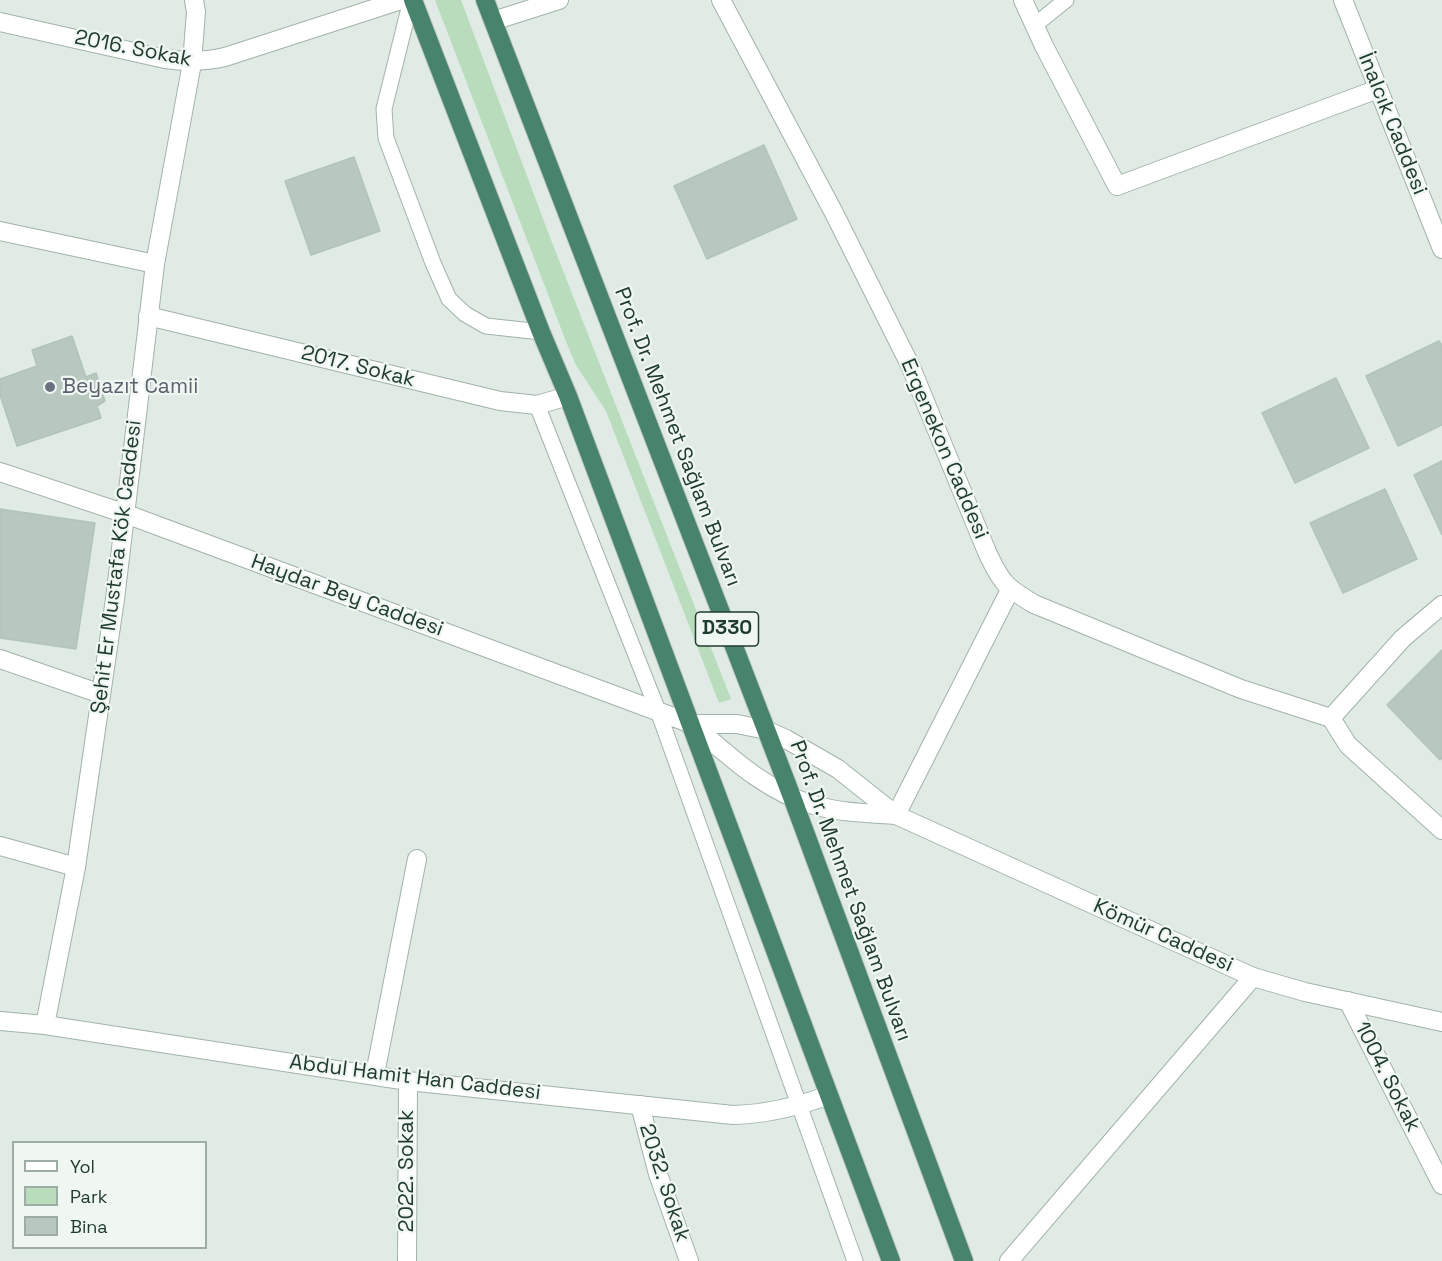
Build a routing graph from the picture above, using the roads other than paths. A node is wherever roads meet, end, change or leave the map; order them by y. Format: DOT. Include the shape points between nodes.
graph roads {
  1 [pos="194,0"];
  2 [pos="401,0"];
  3 [pos="412,0"];
  4 [pos="485,0"];
  5 [pos="559,0"];
  6 [pos="721,0"];
  7 [pos="1023,0"];
  8 [pos="1066,0"];
  9 [pos="1343,0"];
  10 [pos="368,5"];
  11 [pos="493,21"];
  12 [pos="0,22"];
  13 [pos="1035,25"];
  14 [pos="192,63"];
  15 [pos="1378,89"];
  16 [pos="0,231"];
  17 [pos="1442,249"];
  18 [pos="155,264"];
  19 [pos="148,316"];
  20 [pos="541,332"];
  21 [pos="568,396"];
  22 [pos="537,405"];
  23 [pos="0,472"];
  24 [pos="126,514"];
  25 [pos="1010,590"];
  26 [pos="1442,605"];
  27 [pos="0,658"];
  28 [pos="101,694"];
  29 [pos="658,711"];
  30 [pos="1331,718"];
  31 [pos="692,724"];
  32 [pos="766,730"];
  33 [pos="792,797"];
  34 [pos="896,815"];
  35 [pos="1442,830"];
  36 [pos="0,846"];
  37 [pos="417,859"];
  38 [pos="76,867"];
  39 [pos="1252,977"];
  40 [pos="1348,1001"];
  41 [pos="0,1021"];
  42 [pos="1442,1022"];
  43 [pos="45,1025"];
  44 [pos="375,1074"];
  45 [pos="408,1081"];
  46 [pos="829,1095"];
  47 [pos="640,1105"];
  48 [pos="799,1107"];
  49 [pos="1442,1185"];
  50 [pos="407,1261"];
  51 [pos="689,1261"];
  52 [pos="855,1261"];
  53 [pos="891,1261"];
  54 [pos="964,1261"];
  55 [pos="1009,1261"];
  1 -- 14 [label="street, Şehit Er Mustafa Kök Caddesi"];
  2 -- 10 [label="street, 2016. Sokak"];
  3 -- 20 [label="highway, D330"];
  3 -- 20 [label="lane" via="384,110 386,138 433,263 449,298 465,314 486,326"];
  4 -- 11 [label="highway, Prof. Dr. Mehmet Sağlam Bulvarı / D330"];
  5 -- 11 [label="street"];
  6 -- 25 [label="street, Ergenekon Caddesi" via="879,301 910,365 987,552 999,578"];
  7 -- 13 [label="street"];
  8 -- 13 [label="lane"];
  9 -- 15 [label="street, İnalcık Caddesi"];
  10 -- 14 [label="street, 2016. Sokak" via="225,57"];
  11 -- 32 [label="highway, Prof. Dr. Mehmet Sağlam Bulvarı / D330"];
  12 -- 14 [label="street, 2016. Sokak"];
  13 -- 15 [label="street" via="1117,186"];
  14 -- 18 [label="street, Şehit Er Mustafa Kök Caddesi"];
  15 -- 17 [label="street, İnalcık Caddesi"];
  16 -- 18 [label="street"];
  18 -- 19 [label="street, Şehit Er Mustafa Kök Caddesi"];
  19 -- 22 [label="street, 2017. Sokak" via="500,401"];
  19 -- 24 [label="street, Şehit Er Mustafa Kök Caddesi"];
  20 -- 21 [label="highway, D330"];
  21 -- 22 [label="street, 2017. Sokak"];
  21 -- 31 [label="highway, D330"];
  22 -- 29 [label="lane"];
  23 -- 24 [label="street, Haydar Bey Caddesi"];
  24 -- 28 [label="street, Şehit Er Mustafa Kök Caddesi"];
  24 -- 29 [label="street, Haydar Bey Caddesi"];
  25 -- 30 [label="street, Ergenekon Caddesi" via="1034,604 1241,689"];
  25 -- 34 [label="street"];
  26 -- 30 [label="street" via="1403,638"];
  27 -- 28 [label="street"];
  28 -- 38 [label="street, Şehit Er Mustafa Kök Caddesi"];
  29 -- 31 [label="street, Haydar Bey Caddesi"];
  29 -- 48 [label="lane"];
  30 -- 35 [label="street" via="1348,745"];
  31 -- 32 [label="street" via="737,724"];
  31 -- 33 [label="street" via="764,782"];
  31 -- 46 [label="highway, D330"];
  32 -- 33 [label="highway, Prof. Dr. Mehmet Sağlam Bulvarı / D330"];
  32 -- 34 [label="street" via="838,769"];
  33 -- 34 [label="street" via="830,810"];
  33 -- 54 [label="highway, Prof. Dr. Mehmet Sağlam Bulvarı / D330"];
  34 -- 39 [label="street, Kömür Caddesi"];
  36 -- 38 [label="street"];
  37 -- 44 [label="street"];
  38 -- 43 [label="street, Şehit Er Mustafa Kök Caddesi"];
  39 -- 40 [label="street, Kömür Caddesi"];
  39 -- 55 [label="street"];
  40 -- 42 [label="street, Kömür Caddesi"];
  40 -- 49 [label="street, 1004. Sokak"];
  41 -- 43 [label="street, Abdul Hamit Han Caddesi"];
  43 -- 44 [label="street, Abdul Hamit Han Caddesi"];
  44 -- 45 [label="street, Abdul Hamit Han Caddesi"];
  45 -- 47 [label="street, Abdul Hamit Han Caddesi"];
  45 -- 50 [label="street, 2022. Sokak"];
  46 -- 48 [label="street, Abdul Hamit Han Caddesi"];
  46 -- 53 [label="highway, D330"];
  47 -- 48 [label="street, Abdul Hamit Han Caddesi" via="733,1115"];
  47 -- 51 [label="street, 2032. Sokak" via="658,1174"];
  48 -- 52 [label="lane"];
}
